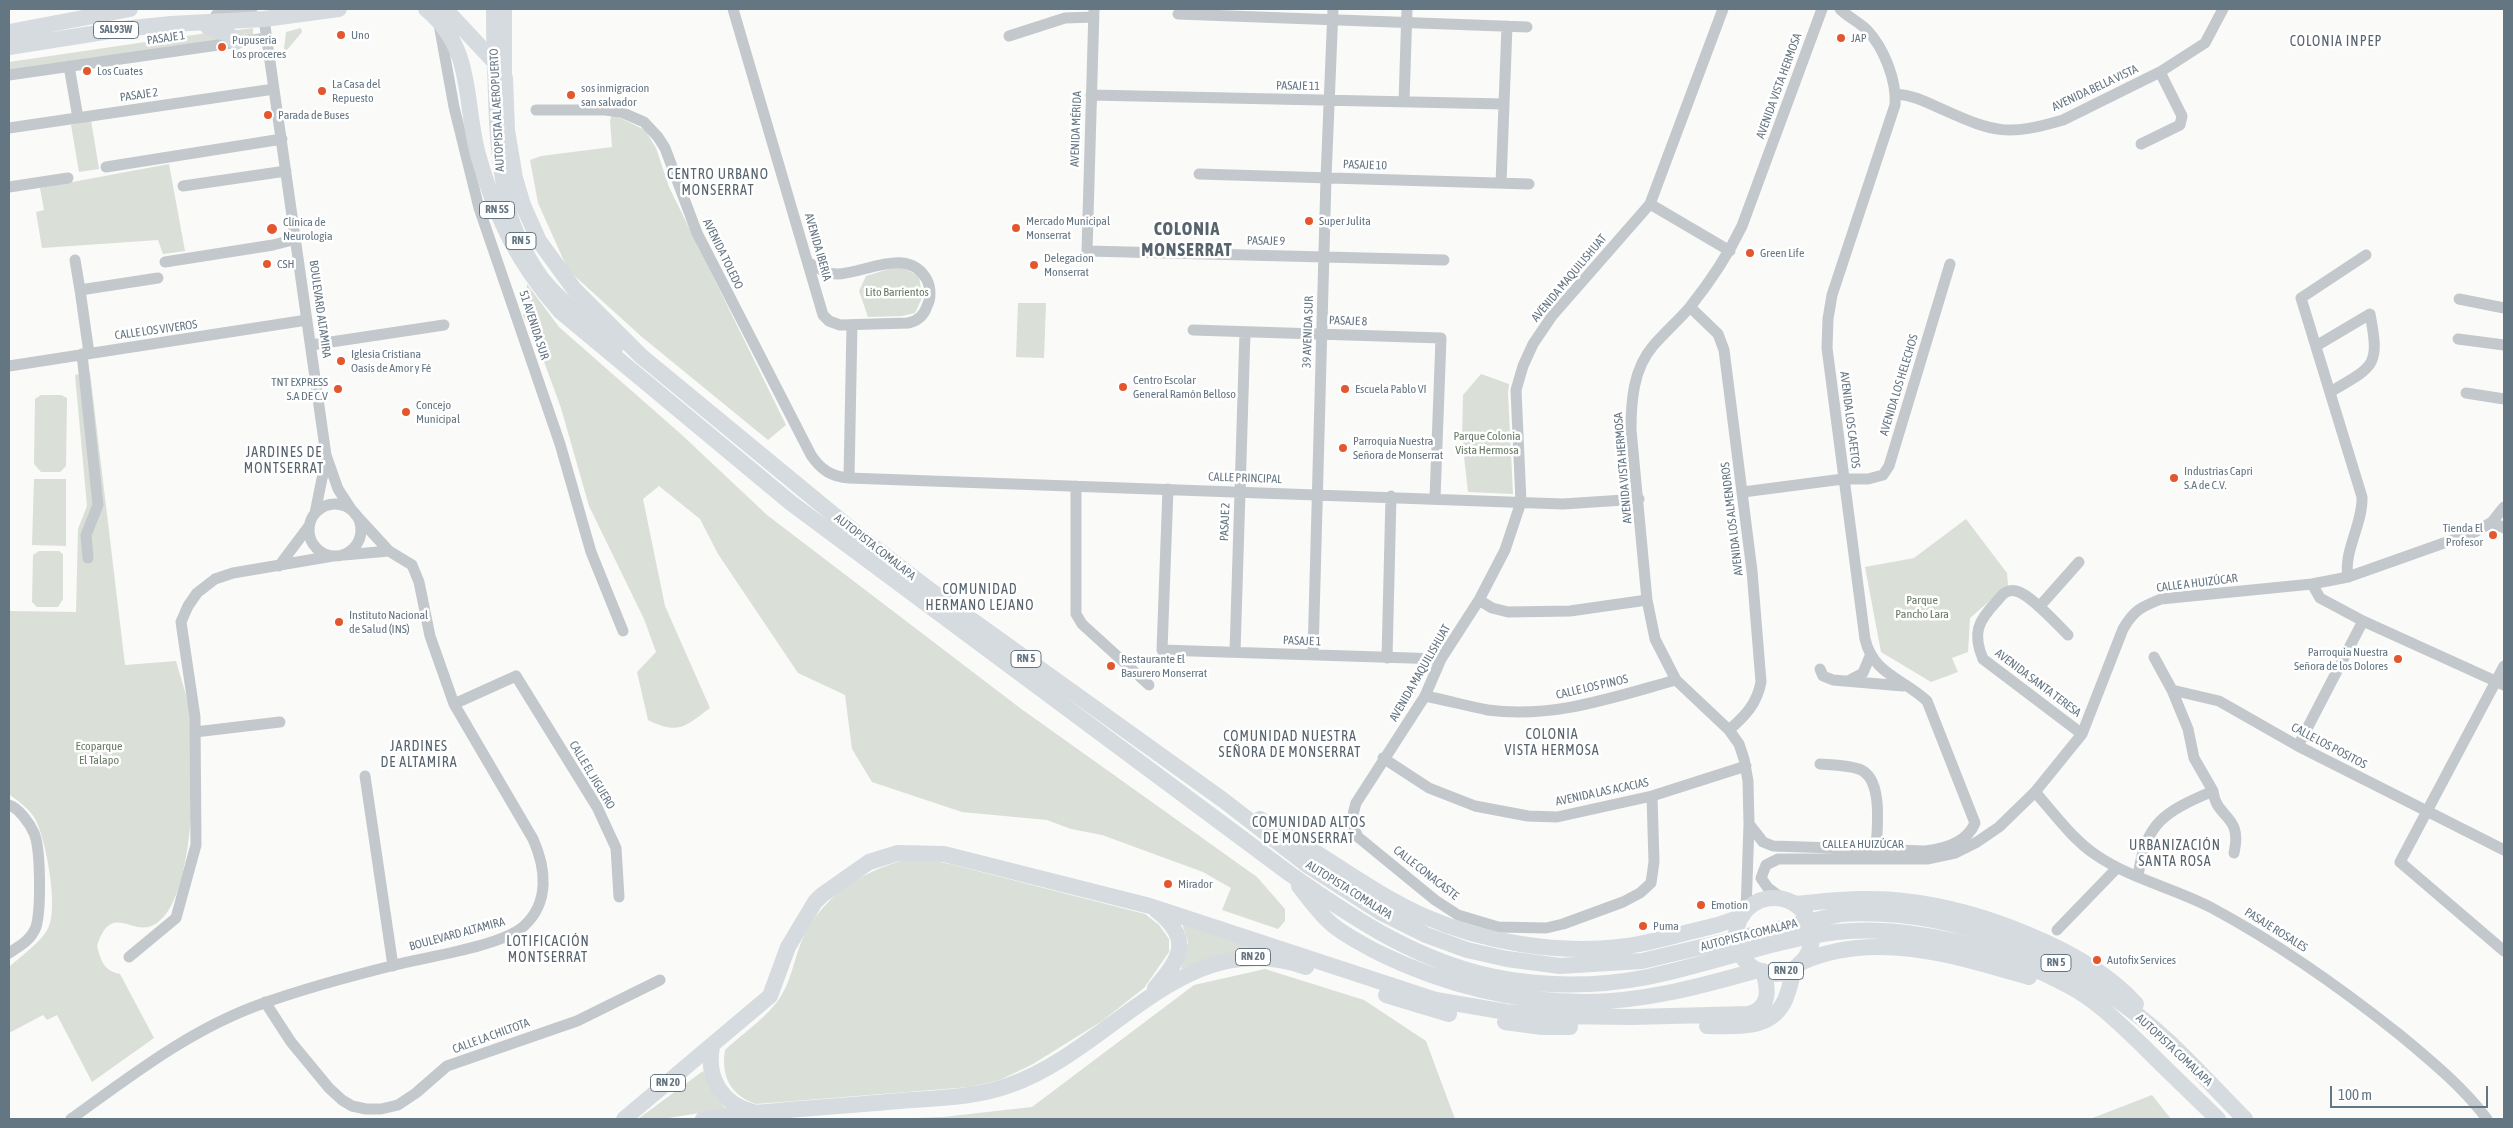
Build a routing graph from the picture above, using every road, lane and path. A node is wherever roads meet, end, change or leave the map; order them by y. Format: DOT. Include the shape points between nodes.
graph roads {
  1 [pos="126,9"];
  2 [pos="339,9"];
  3 [pos="426,9"];
  4 [pos="493,9"];
  5 [pos="504,9"];
  6 [pos="733,9"];
  7 [pos="1406,9"];
  8 [pos="1723,9"];
  9 [pos="1822,9"];
  10 [pos="2223,9"];
  11 [pos="1841,10"];
  12 [pos="1094,13"];
  13 [pos="258,14"];
  14 [pos="1178,14"];
  15 [pos="441,15"];
  16 [pos="1333,15"];
  17 [pos="1406,22"];
  18 [pos="9,24"];
  19 [pos="170,24"];
  20 [pos="1507,26"];
  21 [pos="1527,27"];
  22 [pos="9,32"];
  23 [pos="1009,36"];
  24 [pos="62,38"];
  25 [pos="267,38"];
  26 [pos="236,42"];
  27 [pos="1809,42"];
  28 [pos="9,47"];
  29 [pos="9,57"];
  30 [pos="69,66"];
  31 [pos="2160,72"];
  32 [pos="499,74"];
  33 [pos="9,76"];
  34 [pos="274,89"];
  35 [pos="1896,94"];
  36 [pos="1091,95"];
  37 [pos="1330,100"];
  38 [pos="1404,102"];
  39 [pos="1504,104"];
  40 [pos="536,110"];
  41 [pos="78,118"];
  42 [pos="9,128"];
  43 [pos="282,139"];
  44 [pos="2141,144"];
  45 [pos="106,167"];
  46 [pos="286,171"];
  47 [pos="1199,174"];
  48 [pos="68,178"];
  49 [pos="1326,178"];
  50 [pos="1501,183"];
  51 [pos="1529,184"];
  52 [pos="183,186"];
  53 [pos="9,187"];
  54 [pos="1650,204"];
  55 [pos="296,239"];
  56 [pos="1087,251"];
  57 [pos="1730,251"];
  58 [pos="2366,255"];
  59 [pos="1324,257"];
  60 [pos="75,260"];
  61 [pos="1444,260"];
  62 [pos="165,262"];
  63 [pos="809,263"];
  64 [pos="1950,264"];
  65 [pos="158,278"];
  66 [pos="80,290"];
  67 [pos="2459,299"];
  68 [pos="1690,307"];
  69 [pos="2504,308"];
  70 [pos="307,320"];
  71 [pos="444,325"];
  72 [pos="852,325"];
  73 [pos="1193,330"];
  74 [pos="1245,332"];
  75 [pos="1322,334"];
  76 [pos="2458,339"];
  77 [pos="311,345"];
  78 [pos="2504,345"];
  79 [pos="2316,346"];
  80 [pos="85,353"];
  81 [pos="9,366"];
  82 [pos="635,374"];
  83 [pos="2330,392"];
  84 [pos="2466,393"];
  85 [pos="2504,399"];
  86 [pos="326,455"];
  87 [pos="849,478"];
  88 [pos="1843,479"];
  89 [pos="1076,486"];
  90 [pos="1168,489"];
  91 [pos="1240,492"];
  92 [pos="1744,492"];
  93 [pos="1317,494"];
  94 [pos="1391,496"];
  95 [pos="1435,498"];
  96 [pos="1639,499"];
  97 [pos="1522,502"];
  98 [pos="2504,506"];
  99 [pos="353,511"];
  100 [pos="314,513"];
  101 [pos="2492,522"];
  102 [pos="309,526"];
  103 [pos="2504,528"];
  104 [pos="390,551"];
  105 [pos="337,556"];
  106 [pos="88,558"];
  107 [pos="2079,562"];
  108 [pos="279,566"];
  109 [pos="2348,577"];
  110 [pos="2312,584"];
  111 [pos="1480,600"];
  112 [pos="1647,600"];
  113 [pos="2039,607"];
  114 [pos="2363,621"];
  115 [pos="623,632"];
  116 [pos="2068,636"];
  117 [pos="1235,652"];
  118 [pos="1313,655"];
  119 [pos="1870,656"];
  120 [pos="2154,657"];
  121 [pos="1387,658"];
  122 [pos="1442,659"];
  123 [pos="2504,666"];
  124 [pos="1820,669"];
  125 [pos="1676,680"];
  126 [pos="1847,682"];
  127 [pos="2500,683"];
  128 [pos="1149,684"];
  129 [pos="1907,686"];
  130 [pos="2172,690"];
  131 [pos="1425,696"];
  132 [pos="454,704"];
  133 [pos="280,722"];
  134 [pos="1729,730"];
  135 [pos="195,732"];
  136 [pos="2082,734"];
  137 [pos="2298,746"];
  138 [pos="1383,758"];
  139 [pos="1820,764"];
  140 [pos="1746,766"];
  141 [pos="365,776"];
  142 [pos="2213,791"];
  143 [pos="2035,792"];
  144 [pos="1652,796"];
  145 [pos="1223,800"];
  146 [pos="9,805"];
  147 [pos="2427,813"];
  148 [pos="1749,824"];
  149 [pos="1973,827"];
  150 [pos="1999,827"];
  151 [pos="1876,850"];
  152 [pos="1961,850"];
  153 [pos="2504,850"];
  154 [pos="2234,853"];
  155 [pos="2117,868"];
  156 [pos="1290,874"];
  157 [pos="2138,876"];
  158 [pos="619,897"];
  159 [pos="1788,902"];
  160 [pos="1150,906"];
  161 [pos="1744,913"];
  162 [pos="2057,930"];
  163 [pos="2504,948"];
  164 [pos="9,953"];
  165 [pos="129,957"];
  166 [pos="1798,965"];
  167 [pos="392,966"];
  168 [pos="1757,968"];
  169 [pos="660,980"];
  170 [pos="1147,997"];
  171 [pos="265,1002"];
  172 [pos="712,1047"];
  173 [pos="2174,1048"];
  174 [pos="2168,1070"];
  175 [pos="753,1112"];
  176 [pos="71,1119"];
  177 [pos="624,1119"];
  178 [pos="703,1119"];
  179 [pos="2218,1119"];
  180 [pos="2245,1119"];
  181 [pos="2486,1119"];
  1 -- 18 [label="highway"];
  1 -- 22 [label="highway, SAL93W"];
  2 -- 13 [label="highway"];
  3 -- 15 [label="highway, RN 5S"];
  4 -- 32 [label="main road, AUTOPISTA AL AEROPUERTO / RN 5"];
  5 -- 32 [label="main road, RN 5"];
  6 -- 63 [label="street, AVENIDA IBERIA"];
  7 -- 17 [label="street"];
  8 -- 54 [label="street, AVENIDA MAQUILISHUAT"];
  9 -- 27 [label="street, AVENIDA VISTA HERMOSA"];
  10 -- 31 [label="street, AVENIDA BELLA VISTA" via="2205,43"];
  11 -- 27 [label="street, AVENIDA LOS CAFETOS" via="1826,14"];
  11 -- 35 [label="street, AVENIDA LOS CAFETOS" via="1868,30 1876,42"];
  12 -- 23 [label="street" via="1065,18"];
  12 -- 36 [label="street, AVENIDA MÉRIDA"];
  13 -- 19 [label="highway"];
  13 -- 25 [label="street, BOULEVARD ALTAMIRA"];
  14 -- 16 [label="street"];
  15 -- 32 [label="highway" via="498,65"];
  15 -- 82 [label="highway, RN 5S" via="463,63 480,159 515,252 560,311"];
  15 -- 115 [label="street, 51 AVENIDA SUR" via="454,107 479,208 560,444 591,552"];
  16 -- 17 [label="street"];
  16 -- 37 [label="street, 39 AVENIDA SUR"];
  17 -- 20 [label="street"];
  17 -- 38 [label="street"];
  19 -- 24 [label="highway, SAL93W"];
  19 -- 26 [label="highway" via="209,27 228,34"];
  20 -- 21 [label="street"];
  20 -- 39 [label="street"];
  24 -- 28 [label="highway, SAL93W"];
  24 -- 29 [label="highway"];
  25 -- 26 [label="street, PASAJE 1"];
  25 -- 34 [label="street, BOULEVARD ALTAMIRA"];
  26 -- 30 [label="street, PASAJE 1"];
  27 -- 57 [label="street, AVENIDA VISTA HERMOSA"];
  30 -- 33 [label="street, PASAJE 1"];
  30 -- 41 [label="street"];
  31 -- 35 [label="street, AVENIDA BELLA VISTA" via="2063,120 2016,131 1980,125 1916,97"];
  31 -- 44 [label="street" via="2182,121 2180,125"];
  32 -- 82 [label="main road, AUTOPISTA AL AEROPUERTO / RN 5" via="496,146 509,212 521,241 548,283 611,343"];
  32 -- 145 [label="highway, AUTOPISTA COMALAPA / RN 5" via="510,153 523,205 546,253 574,289 641,356 857,534"];
  34 -- 41 [label="street, PASAJE 2"];
  34 -- 43 [label="street, BOULEVARD ALTAMIRA"];
  35 -- 88 [label="street, AVENIDA LOS CAFETOS" via="1896,105 1829,306 1827,348"];
  36 -- 37 [label="street, PASAJE 11"];
  36 -- 56 [label="street, AVENIDA MÉRIDA"];
  37 -- 38 [label="street, PASAJE 11"];
  37 -- 49 [label="street, 39 AVENIDA SUR"];
  38 -- 39 [label="street, PASAJE 11"];
  39 -- 50 [label="street"];
  40 -- 87 [label="street, AVENIDA TOLEDO" via="614,111 637,118 654,132 665,148 697,233 812,455 833,476"];
  41 -- 42 [label="street, PASAJE 2"];
  43 -- 45 [label="street"];
  43 -- 46 [label="street, BOULEVARD ALTAMIRA"];
  46 -- 52 [label="street"];
  46 -- 55 [label="street, BOULEVARD ALTAMIRA"];
  47 -- 49 [label="street, PASAJE 10"];
  48 -- 53 [label="street"];
  49 -- 50 [label="street, PASAJE 10"];
  49 -- 59 [label="street, 39 AVENIDA SUR"];
  50 -- 51 [label="street, PASAJE 10"];
  54 -- 57 [label="street"];
  54 -- 97 [label="street, AVENIDA MAQUILISHUAT" via="1552,316 1523,366 1516,390"];
  55 -- 62 [label="street" via="273,246"];
  55 -- 70 [label="street, BOULEVARD ALTAMIRA"];
  56 -- 59 [label="street, PASAJE 9"];
  57 -- 68 [label="street, AVENIDA VISTA HERMOSA"];
  58 -- 79 [label="street" via="2302,298"];
  59 -- 61 [label="street, PASAJE 9"];
  59 -- 75 [label="street, 39 AVENIDA SUR"];
  60 -- 66 [label="street"];
  63 -- 72 [label="street, AVENIDA IBERIA" via="823,315 836,324"];
  63 -- 72 [label="street, AVENIDA IBERIA" via="824,272 837,274 883,263 900,263 914,268 926,278 930,288 929,301 917,321"];
  64 -- 88 [label="street, AVENIDA LOS HELECHOS" via="1889,466 1883,475 1876,478"];
  65 -- 66 [label="street"];
  66 -- 80 [label="street"];
  67 -- 69 [label="street"];
  68 -- 92 [label="street, AVENIDA LOS ALMENDROS" via="1722,342"];
  68 -- 96 [label="street, AVENIDA VISTA HERMOSA" via="1648,353 1633,391 1631,430"];
  70 -- 77 [label="street, BOULEVARD ALTAMIRA"];
  70 -- 80 [label="street, CALLE LOS VIVEROS"];
  71 -- 77 [label="street"];
  72 -- 87 [label="street"];
  73 -- 74 [label="street, PASAJE 8"];
  74 -- 75 [label="street, PASAJE 8"];
  74 -- 91 [label="street, PASAJE 2"];
  75 -- 93 [label="street, 39 AVENIDA SUR"];
  75 -- 95 [label="street, PASAJE 8" via="1441,338"];
  76 -- 78 [label="street"];
  77 -- 86 [label="street, BOULEVARD ALTAMIRA"];
  79 -- 83 [label="street"];
  79 -- 83 [label="street" via="2370,314 2376,345 2372,363"];
  80 -- 81 [label="street, CALLE LOS VIVEROS"];
  80 -- 106 [label="street" via="98,505 86,535"];
  82 -- 156 [label="highway, AUTOPISTA COMALAPA / RN 5" via="791,503"];
  83 -- 109 [label="street" via="2362,497 2362,510 2347,565"];
  84 -- 85 [label="street"];
  86 -- 99 [label="street, BOULEVARD ALTAMIRA" via="338,489"];
  86 -- 100 [label="street, BOULEVARD ALTAMIRA"];
  87 -- 89 [label="street, CALLE PRINCIPAL"];
  88 -- 92 [label="street, AVENIDA LOS HELECHOS"];
  88 -- 119 [label="street, AVENIDA LOS CAFETOS" via="1864,640"];
  89 -- 90 [label="street, CALLE PRINCIPAL"];
  89 -- 128 [label="street" via="1076,614 1082,624"];
  90 -- 91 [label="street, CALLE PRINCIPAL"];
  90 -- 117 [label="street, PASAJE 1" via="1162,650"];
  91 -- 93 [label="street, CALLE PRINCIPAL"];
  91 -- 117 [label="street, PASAJE 2"];
  92 -- 134 [label="street, AVENIDA LOS ALMENDROS" via="1761,682 1750,712"];
  93 -- 94 [label="street, CALLE PRINCIPAL"];
  93 -- 118 [label="street, 39 AVENIDA SUR"];
  94 -- 95 [label="street, CALLE PRINCIPAL"];
  94 -- 121 [label="street"];
  95 -- 97 [label="street, CALLE PRINCIPAL"];
  96 -- 97 [label="street, CALLE PRINCIPAL" via="1577,504"];
  96 -- 112 [label="street, AVENIDA VISTA HERMOSA"];
  97 -- 111 [label="street, AVENIDA MAQUILISHUAT" via="1505,550"];
  98 -- 101 [label="street, CALLE A HUIZÚCAR"];
  99 -- 100 [label="street" via="332,504"];
  99 -- 104 [label="street, BOULEVARD ALTAMIRA"];
  99 -- 105 [label="street" via="361,525 360,538 353,549"];
  100 -- 102 [label="street"];
  101 -- 103 [label="street"];
  101 -- 109 [label="street, CALLE A HUIZÚCAR" via="2456,540"];
  102 -- 105 [label="street" via="315,546 326,554"];
  102 -- 108 [label="street"];
  104 -- 105 [label="street"];
  104 -- 132 [label="street, BOULEVARD ALTAMIRA" via="412,565 419,582 430,636"];
  105 -- 108 [label="street"];
  107 -- 113 [label="street"];
  108 -- 135 [label="street" via="215,579 197,593 188,606 181,622"];
  109 -- 110 [label="street, CALLE A HUIZÚCAR"];
  110 -- 114 [label="street" via="2320,598"];
  110 -- 136 [label="street, CALLE A HUIZÚCAR" via="2161,599 2142,607 2123,629"];
  111 -- 112 [label="street" via="1492,608 1508,612 1570,611"];
  111 -- 122 [label="street, AVENIDA MAQUILISHUAT"];
  112 -- 125 [label="street, AVENIDA VISTA HERMOSA" via="1655,639"];
  113 -- 116 [label="street, AVENIDA SANTA TERESA"];
  113 -- 136 [label="street, AVENIDA SANTA TERESA" via="2018,591 2004,593 1982,617 1978,645 1984,659"];
  114 -- 127 [label="street"];
  114 -- 137 [label="street"];
  117 -- 118 [label="street, PASAJE 1"];
  118 -- 121 [label="street, PASAJE 1"];
  119 -- 126 [label="street" via="1863,673"];
  119 -- 129 [label="street, AVENIDA LOS CAFETOS" via="1892,678"];
  120 -- 130 [label="street"];
  121 -- 122 [label="street, PASAJE 1"];
  122 -- 131 [label="street, AVENIDA MAQUILISHUAT"];
  123 -- 127 [label="street"];
  124 -- 126 [label="street" via="1827,678"];
  125 -- 131 [label="street, CALLE LOS PINOS" via="1584,706 1550,711 1489,710"];
  125 -- 134 [label="street, AVENIDA VISTA HERMOSA"];
  126 -- 129 [label="street"];
  127 -- 147 [label="street"];
  129 -- 149 [label="street, AVENIDA LOS CAFETOS" via="1927,701"];
  130 -- 137 [label="street, CALLE LOS POSITOS" via="2219,701"];
  130 -- 142 [label="street" via="2188,730 2194,758"];
  131 -- 138 [label="street, AVENIDA MAQUILISHUAT"];
  132 -- 158 [label="street, CALLE EL JIGUERO" via="516,676 601,816 616,848"];
  132 -- 167 [label="street, BOULEVARD ALTAMIRA" via="533,839 542,860 542,892 537,909 517,931 496,940"];
  133 -- 135 [label="street"];
  134 -- 140 [label="street, AVENIDA VISTA HERMOSA" via="1739,744"];
  135 -- 165 [label="street" via="196,845 176,918"];
  136 -- 143 [label="street, CALLE A HUIZÚCAR"];
  137 -- 147 [label="street, CALLE LOS POSITOS"];
  138 -- 144 [label="street, AVENIDA LAS ACACIAS" via="1450,798 1504,813 1557,816"];
  138 -- 144 [label="street, CALLE CONACASTE" via="1352,814 1351,822 1358,837 1445,908 1498,927 1557,926 1640,894 1651,883 1654,862"];
  139 -- 151 [label="street" via="1847,766 1868,774 1877,796"];
  140 -- 144 [label="street, AVENIDA LAS ACACIAS"];
  140 -- 148 [label="street, AVENIDA VISTA HERMOSA"];
  141 -- 167 [label="street"];
  142 -- 154 [label="street" via="2214,802 2236,829"];
  142 -- 157 [label="street" via="2186,802 2150,831 2142,851"];
  143 -- 150 [label="street, CALLE A HUIZÚCAR"];
  143 -- 155 [label="street, PASAJE ROSALES" via="2094,854"];
  145 -- 161 [label="highway" via="1284,832 1402,905 1446,925 1482,936 1534,945 1618,947 1729,922"];
  145 -- 173 [label="highway, AUTOPISTA COMALAPA / RN 5" via="1307,865 1380,912 1426,935 1487,955 1545,965 1620,964 1818,918 1867,913 1896,915 1978,932 2037,953 2094,984 2145,1021"];
  146 -- 164 [label="street" via="18,811 34,833 39,854 36,926 28,940"];
  147 -- 153 [label="street, CALLE LOS POSITOS"];
  147 -- 163 [label="street" via="2400,859 2401,865"];
  148 -- 151 [label="street, CALLE A HUIZÚCAR" via="1763,842 1773,846"];
  148 -- 161 [label="street, AVENIDA VISTA HERMOSA"];
  149 -- 150 [label="street"];
  149 -- 151 [label="street, CALLE A HUIZÚCAR" via="1963,839 1939,849"];
  149 -- 152 [label="street" via="1970,839"];
  150 -- 152 [label="street, CALLE A HUIZÚCAR"];
  152 -- 159 [label="street, CALLE A HUIZÚCAR" via="1927,859 1778,859 1766,865 1761,878 1768,888"];
  155 -- 157 [label="street, PASAJE ROSALES"];
  155 -- 162 [label="street"];
  156 -- 168 [label="highway" via="1316,908 1355,940 1443,980 1488,992 1551,1001 1617,1000 1678,991"];
  156 -- 174 [label="highway, AUTOPISTA COMALAPA / RN 5" via="1354,918 1440,962 1488,976 1533,982 1585,984 1647,977 1837,932 1882,931 1944,940 1975,947 2070,986 2115,1019"];
  157 -- 181 [label="street, PASAJE ROSALES" via="2186,894 2286,950 2447,1074"];
  159 -- 161 [label="highway" via="1766,899"];
  159 -- 166 [label="highway, RN 20" via="1806,916 1812,932 1811,943"];
  159 -- 173 [label="highway" via="1903,900 1992,920 2037,939 2097,972 2134,1002"];
  160 -- 168 [label="highway, RN 20" via="1436,1000 1506,1012 1586,1017 1748,1014 1757,1012 1764,1004 1767,988"];
  160 -- 170 [label="highway" via="1174,926 1180,948 1171,971"];
  160 -- 172 [label="highway, RN 20" via="944,854 889,854 848,875 815,902 786,953 770,996"];
  161 -- 168 [label="highway, RN 20" via="1737,932 1739,949"];
  166 -- 168 [label="highway, RN 20" via="1780,973"];
  166 -- 170 [label="highway, RN 20" via="1783,1005 1762,1023 1748,1026 1542,1027 1500,1022 1429,1010 1303,966 1264,957 1215,963"];
  166 -- 174 [label="highway" via="1826,952 1870,947 1952,956 1994,967 2054,988"];
  167 -- 171 [label="street, BOULEVARD ALTAMIRA"];
  169 -- 171 [label="street, CALLE LA CHILTOTA" via="577,1020 447,1066 398,1105 381,1109 352,1106 342,1100 291,1042"];
  170 -- 175 [label="highway, RN 20" via="1057,1064 998,1090 972,1096"];
  171 -- 176 [label="street, BOULEVARD ALTAMIRA" via="226,1018 167,1051"];
  172 -- 175 [label="highway" via="712,1073 718,1088 737,1106"];
  172 -- 177 [label="highway, RN 20"];
  173 -- 180 [label="highway, AUTOPISTA COMALAPA / RN 5"];
  174 -- 179 [label="highway, AUTOPISTA COMALAPA / RN 5"];
  175 -- 178 [label="highway, RN 20"];
}
